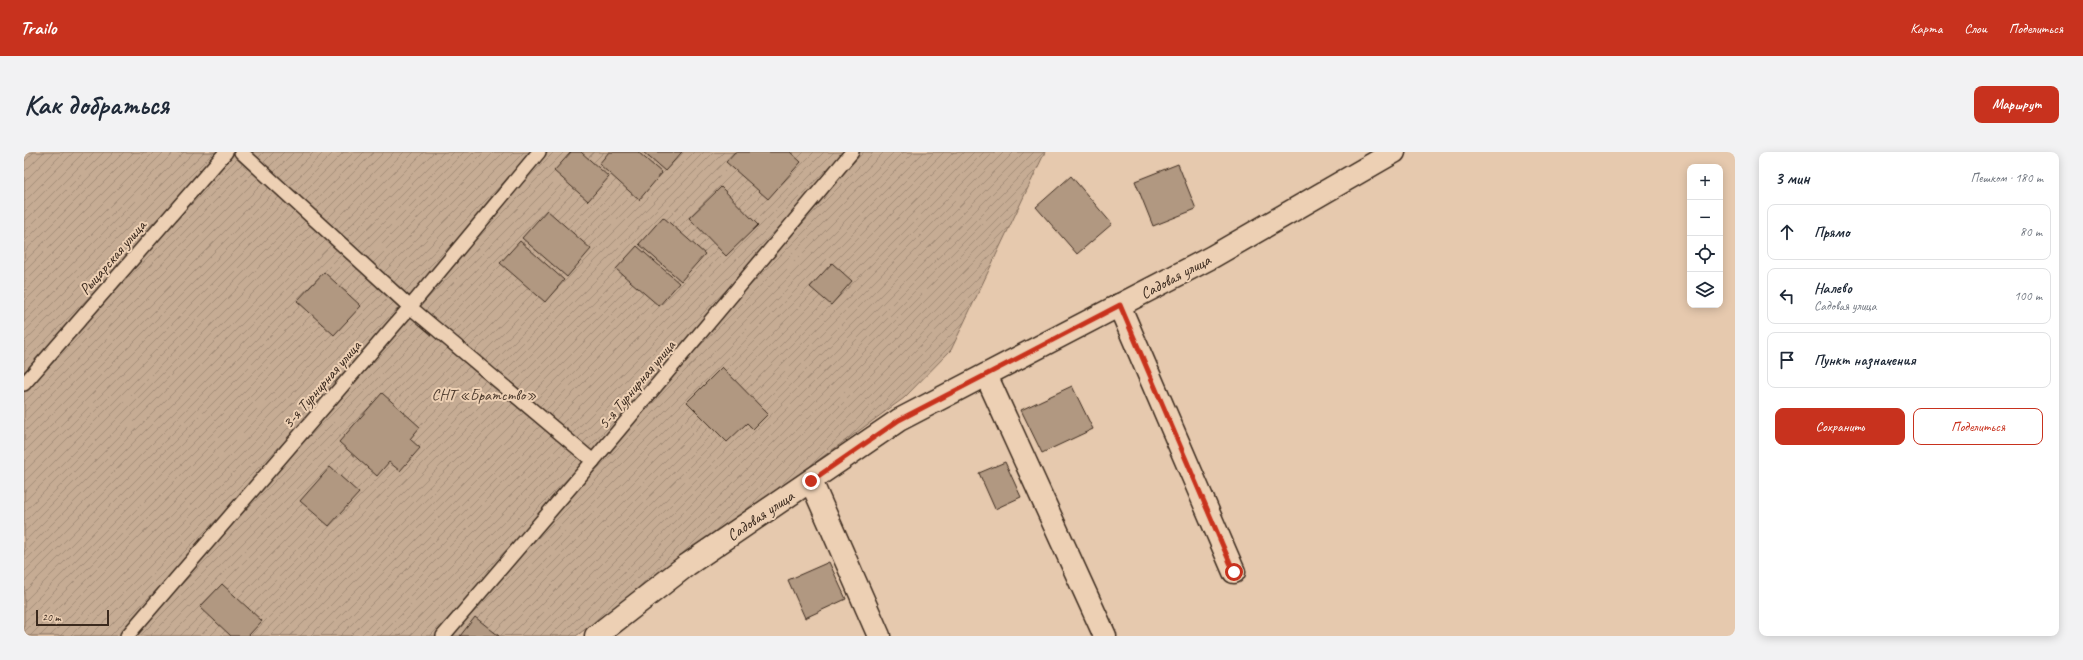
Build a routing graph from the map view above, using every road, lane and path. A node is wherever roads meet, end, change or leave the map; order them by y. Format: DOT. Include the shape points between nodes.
graph roads {
  1 [pos="226,152"];
  2 [pos="241,152"];
  3 [pos="539,152"];
  4 [pos="852,152"];
  5 [pos="1394,152"];
  6 [pos="1120,305"];
  7 [pos="410,307"];
  8 [pos="986,375"];
  9 [pos="24,384"];
  10 [pos="593,461"];
  11 [pos="811,481"];
  12 [pos="1234,572"];
  13 [pos="127,636"];
  14 [pos="443,636"];
  15 [pos="596,636"];
  16 [pos="879,636"];
  17 [pos="1105,636"];
  1 -- 9 [label="lane, Рыцарская улица"];
  2 -- 7 [label="lane"];
  3 -- 7 [label="lane, 3-я Турнирная улица"];
  4 -- 10 [label="lane, 5-я Турнирная улица"];
  5 -- 6 [label="street, Садовая улица" via="1212,256"];
  6 -- 8 [label="street, Садовая улица"];
  6 -- 12 [label="street"];
  7 -- 10 [label="lane"];
  7 -- 13 [label="lane, 3-я Турнирная улица"];
  8 -- 11 [label="street, Садовая улица" via="899,420"];
  8 -- 17 [label="street"];
  10 -- 14 [label="lane, 5-я Турнирная улица"];
  11 -- 15 [label="street, Садовая улица" via="687,565"];
  11 -- 16 [label="street"];
}
